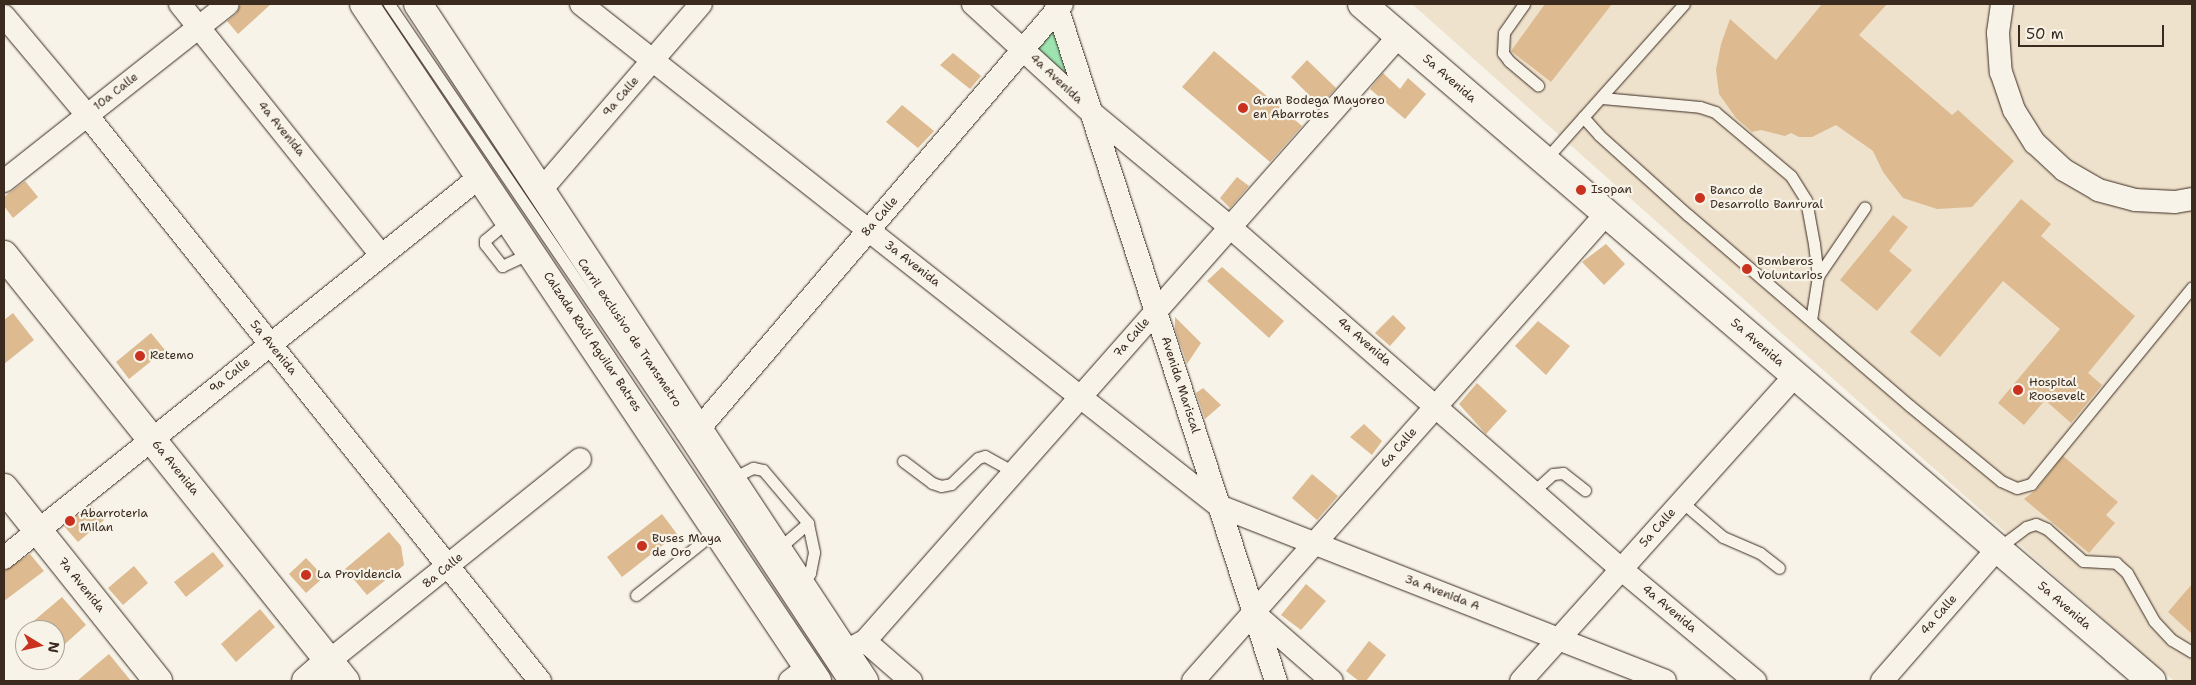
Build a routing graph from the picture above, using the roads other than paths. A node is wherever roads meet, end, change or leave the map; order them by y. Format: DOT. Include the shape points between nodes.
graph roads {
  1 [pos="180,4"];
  2 [pos="228,4"];
  3 [pos="364,4"];
  4 [pos="388,4"];
  5 [pos="418,4"];
  6 [pos="581,4"];
  7 [pos="702,4"];
  8 [pos="973,4"];
  9 [pos="1362,4"];
  10 [pos="1524,4"];
  11 [pos="1684,4"];
  12 [pos="2002,4"];
  13 [pos="1059,5"];
  14 [pos="4,16"];
  15 [pos="199,27"];
  16 [pos="1399,36"];
  17 [pos="1024,48"];
  18 [pos="652,61"];
  19 [pos="1538,85"];
  20 [pos="1602,98"];
  21 [pos="1092,112"];
  22 [pos="87,115"];
  23 [pos="1584,117"];
  24 [pos="1544,160"];
  25 [pos="481,176"];
  26 [pos="4,181"];
  27 [pos="541,190"];
  28 [pos="2192,198"];
  29 [pos="1865,207"];
  30 [pos="1606,214"];
  31 [pos="1230,227"];
  32 [pos="868,230"];
  33 [pos="4,255"];
  34 [pos="381,255"];
  35 [pos="1818,276"];
  36 [pos="2192,287"];
  37 [pos="1155,312"];
  38 [pos="1812,320"];
  39 [pos="270,344"];
  40 [pos="1795,376"];
  41 [pos="1081,396"];
  42 [pos="1437,405"];
  43 [pos="698,430"];
  44 [pos="152,439"];
  45 [pos="580,459"];
  46 [pos="904,461"];
  47 [pos="1014,472"];
  48 [pos="731,479"];
  49 [pos="4,488"];
  50 [pos="1585,490"];
  51 [pos="1534,491"];
  52 [pos="1682,502"];
  53 [pos="1219,506"];
  54 [pos="808,523"];
  55 [pos="38,530"];
  56 [pos="717,530"];
  57 [pos="1314,543"];
  58 [pos="1997,548"];
  59 [pos="778,549"];
  60 [pos="4,558"];
  61 [pos="448,567"];
  62 [pos="1621,568"];
  63 [pos="1779,568"];
  64 [pos="802,586"];
  65 [pos="636,595"];
  66 [pos="1254,612"];
  67 [pos="1558,638"];
  68 [pos="855,646"];
  69 [pos="2192,652"];
  70 [pos="337,671"];
  71 [pos="805,677"];
  72 [pos="158,681"];
  73 [pos="306,681"];
  74 [pos="540,681"];
  75 [pos="843,681"];
  76 [pos="864,681"];
  77 [pos="911,681"];
  78 [pos="1192,681"];
  79 [pos="1276,681"];
  80 [pos="1332,681"];
  81 [pos="1521,681"];
  82 [pos="1665,681"];
  83 [pos="1756,681"];
  84 [pos="1882,681"];
  85 [pos="2152,681"];
  1 -- 15 [label="street, 4a Avenida"];
  2 -- 15 [label="street, 10a Calle"];
  3 -- 25 [label="main road, Calzada Raúl Aguilar Batres"];
  4 -- 75 [label="lane, Carril exclusivo de Transmetro" via="681,434"];
  5 -- 27 [label="main road"];
  6 -- 18 [label="street, 3a Avenida"];
  7 -- 18 [label="street, 9a Calle"];
  8 -- 17 [label="street, 4a Avenida"];
  9 -- 16 [label="main road, 5a Avenida"];
  10 -- 19 [label="lane" via="1504,33 1502,52 1509,62"];
  11 -- 20 [label="lane"];
  12 -- 28 [label="street" via="1998,33 2001,72 2014,110 2035,143 2064,170 2098,190 2135,200 2175,202"];
  13 -- 17 [label="street, 8a Calle"];
  13 -- 21 [label="street, Avenida Mariscal"];
  14 -- 22 [label="street, 5a Avenida"];
  15 -- 22 [label="street, 10a Calle"];
  15 -- 34 [label="street, 4a Avenida"];
  16 -- 24 [label="main road, 5a Avenida"];
  16 -- 31 [label="street, 7a Calle"];
  17 -- 21 [label="street, 4a Avenida"];
  17 -- 32 [label="street, 8a Calle"];
  18 -- 27 [label="street, 9a Calle"];
  18 -- 32 [label="street, 3a Avenida"];
  20 -- 23 [label="lane"];
  20 -- 35 [label="lane" via="1700,107 1729,120 1791,176 1806,200"];
  21 -- 31 [label="street, 4a Avenida"];
  21 -- 37 [label="street, Avenida Mariscal"];
  22 -- 26 [label="street, 10a Calle"];
  22 -- 39 [label="street, 5a Avenida"];
  23 -- 24 [label="lane"];
  23 -- 38 [label="lane" via="1599,136"];
  24 -- 30 [label="main road, 5a Avenida"];
  25 -- 34 [label="street, 9a Calle"];
  25 -- 56 [label="main road, Calzada Raúl Aguilar Batres"];
  27 -- 43 [label="main road"];
  29 -- 35 [label="lane"];
  30 -- 40 [label="main road, 5a Avenida"];
  30 -- 42 [label="street, 6a Calle"];
  31 -- 37 [label="street, 7a Calle"];
  31 -- 42 [label="street, 4a Avenida"];
  32 -- 41 [label="street, 3a Avenida"];
  32 -- 43 [label="street, 8a Calle"];
  33 -- 44 [label="main road, 6a Avenida"];
  34 -- 39 [label="street, 9a Calle"];
  35 -- 38 [label="lane"];
  36 -- 38 [label="lane" via="2031,484 2017,488 1993,475"];
  37 -- 41 [label="street, 7a Calle"];
  37 -- 53 [label="street, Avenida Mariscal"];
  39 -- 44 [label="street, 9a Calle"];
  39 -- 61 [label="street, 5a Avenida"];
  40 -- 52 [label="street, 5a Calle"];
  40 -- 58 [label="main road, 5a Avenida"];
  41 -- 47 [label="street, 7a Calle"];
  41 -- 53 [label="street, 3a Avenida"];
  42 -- 51 [label="street, 4a Avenida"];
  42 -- 57 [label="street, 6a Calle"];
  43 -- 48 [label="main road"];
  44 -- 55 [label="street, 9a Calle"];
  44 -- 70 [label="main road, 6a Avenida"];
  45 -- 61 [label="street, 8a Calle"];
  46 -- 47 [label="lane" via="932,483 941,486 951,484 978,458 985,456"];
  47 -- 68 [label="street, 7a Calle"];
  48 -- 54 [label="lane" via="753,468 763,470"];
  48 -- 59 [label="main road"];
  49 -- 55 [label="main road, 7a Avenida"];
  50 -- 51 [label="lane" via="1563,473 1553,474"];
  51 -- 62 [label="street, 4a Avenida"];
  52 -- 62 [label="street, 5a Calle"];
  52 -- 63 [label="lane" via="1723,537 1760,553"];
  53 -- 57 [label="street, 3a Avenida A"];
  53 -- 66 [label="street, Avenida Mariscal"];
  54 -- 59 [label="lane"];
  54 -- 64 [label="lane" via="814,552 810,573"];
  55 -- 60 [label="street, 9a Calle"];
  55 -- 72 [label="main road, 7a Avenida"];
  56 -- 65 [label="lane"];
  56 -- 71 [label="main road, Calzada Raúl Aguilar Batres"];
  57 -- 66 [label="street, 6a Calle"];
  57 -- 67 [label="street, 3a Avenida A"];
  58 -- 69 [label="lane" via="2026,527 2036,524 2047,529 2083,561 2116,563 2127,573 2154,621 2172,640"];
  58 -- 84 [label="street, 4a Calle"];
  58 -- 85 [label="main road, 5a Avenida"];
  59 -- 64 [label="main road"];
  61 -- 70 [label="street, 8a Calle"];
  61 -- 74 [label="street, 5a Avenida"];
  62 -- 67 [label="street, 5a Calle"];
  62 -- 83 [label="street, 4a Avenida"];
  64 -- 68 [label="main road"];
  66 -- 78 [label="street, 6a Calle"];
  66 -- 79 [label="street, Avenida Mariscal"];
  66 -- 80 [label="street"];
  67 -- 81 [label="street, 5a Calle"];
  67 -- 82 [label="street, 3a Avenida A"];
  68 -- 76 [label="main road"];
  68 -- 77 [label="street"];
  70 -- 73 [label="main road, 8a Calle"];
}
